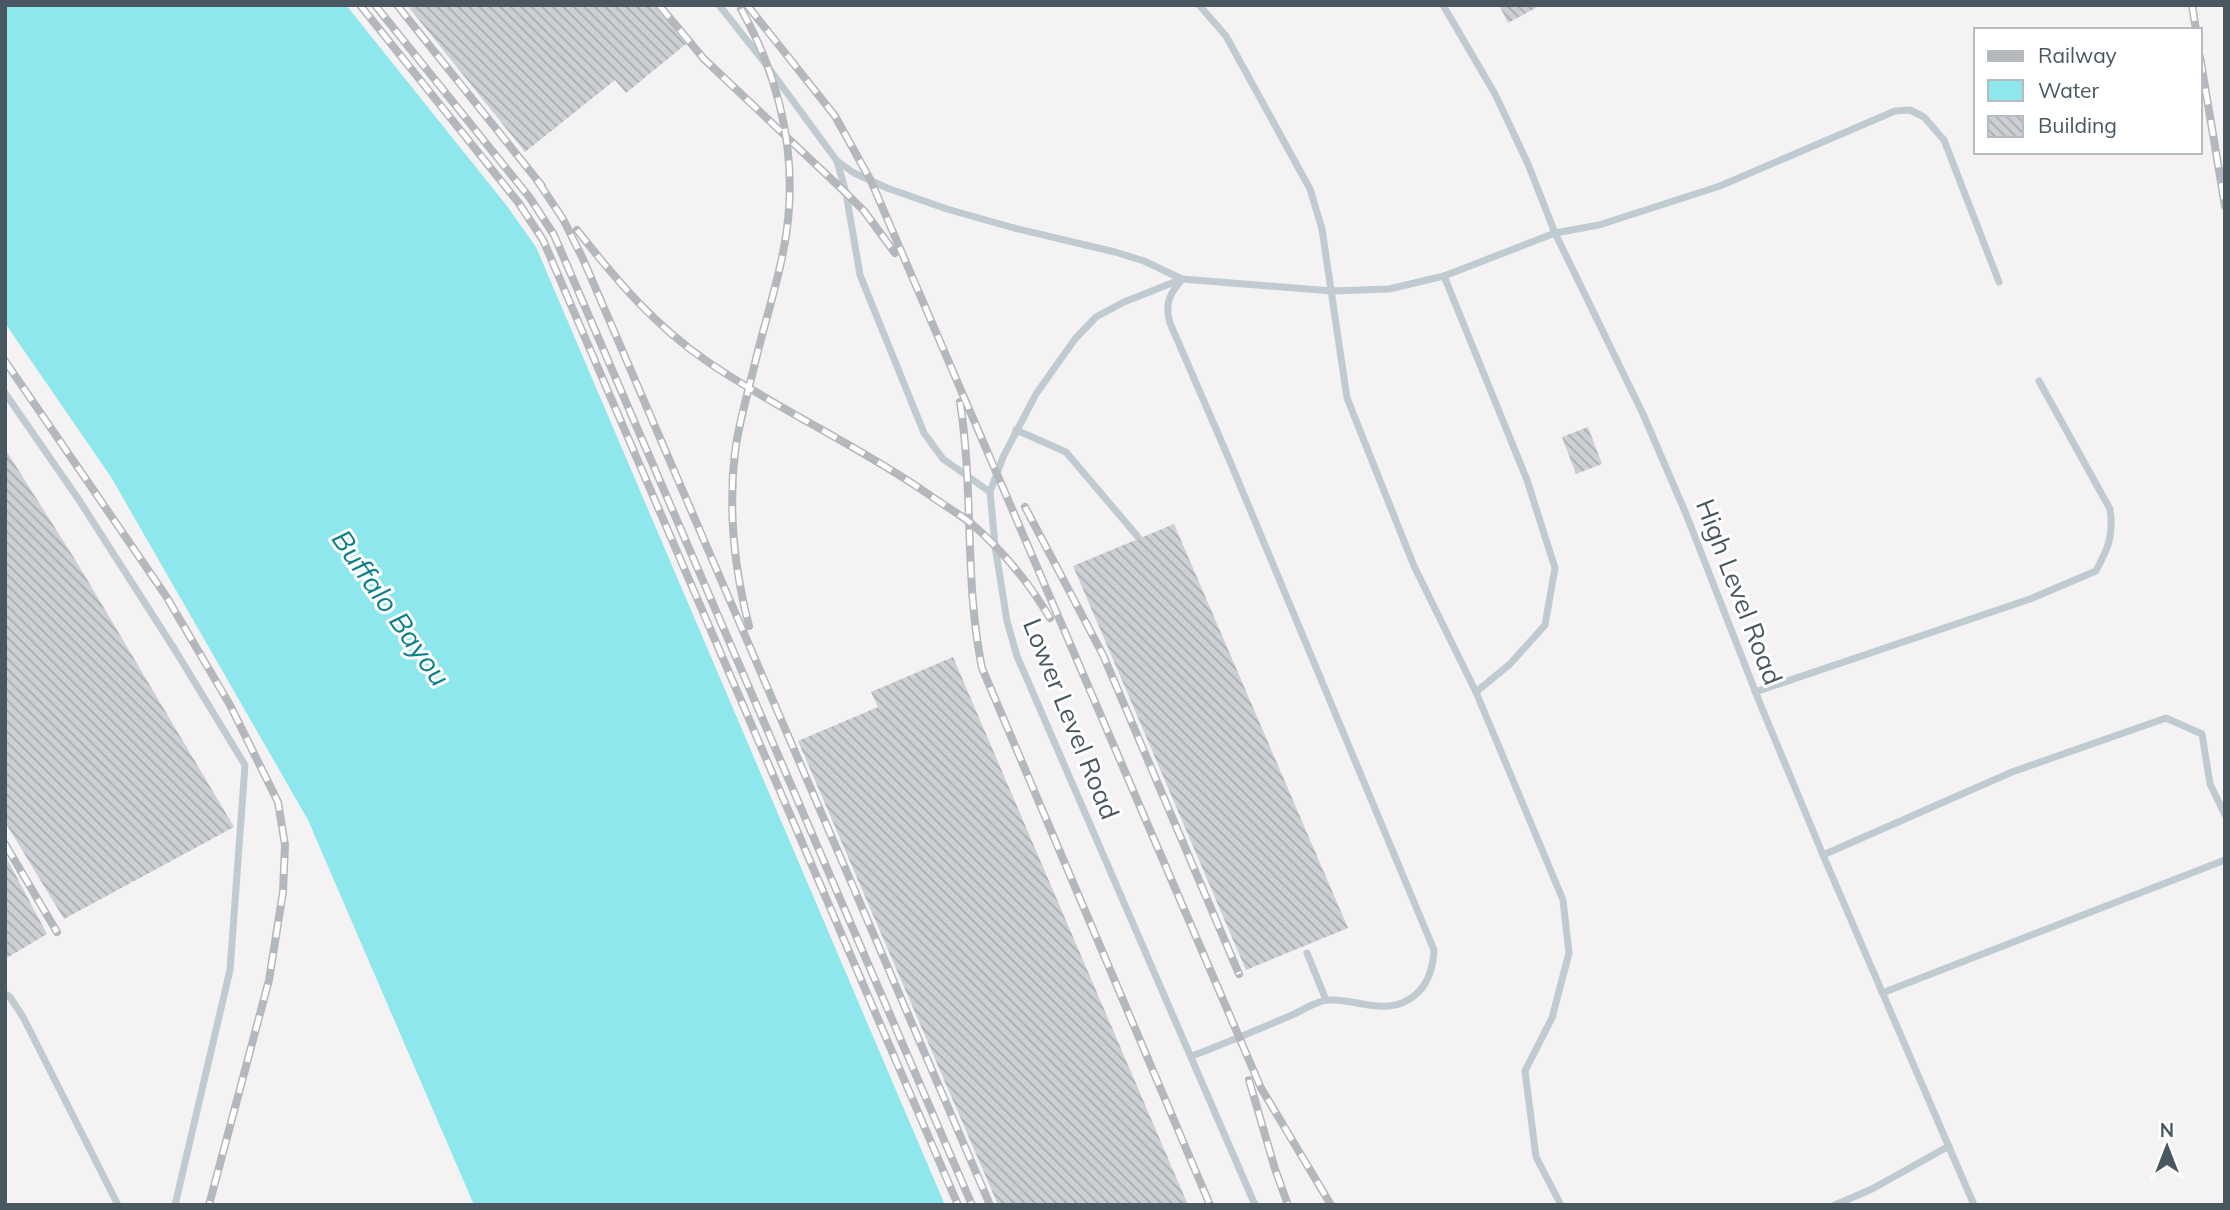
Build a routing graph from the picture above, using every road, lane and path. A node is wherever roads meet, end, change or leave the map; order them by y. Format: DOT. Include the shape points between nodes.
graph roads {
  1 [pos="719,5"];
  2 [pos="1199,5"];
  3 [pos="1443,5"];
  4 [pos="837,161"];
  5 [pos="1555,233"];
  6 [pos="1444,276"];
  7 [pos="1182,279"];
  8 [pos="1999,282"];
  9 [pos="1332,291"];
  10 [pos="2039,381"];
  11 [pos="5,393"];
  12 [pos="1016,430"];
  13 [pos="990,492"];
  14 [pos="1138,537"];
  15 [pos="1476,692"];
  16 [pos="1755,692"];
  17 [pos="2225,815"];
  18 [pos="1823,855"];
  19 [pos="2225,860"];
  20 [pos="1307,953"];
  21 [pos="1882,993"];
  22 [pos="5,994"];
  23 [pos="1326,1000"];
  24 [pos="1192,1056"];
  25 [pos="1949,1146"];
  26 [pos="118,1205"];
  27 [pos="175,1205"];
  28 [pos="1255,1205"];
  29 [pos="1561,1205"];
  30 [pos="1835,1205"];
  31 [pos="1974,1205"];
  1 -- 4 [label="lane"];
  2 -- 9 [label="lane" via="1226,36 1310,190"];
  3 -- 5 [label="lane, High Level Road" via="1495,94"];
  4 -- 7 [label="lane" via="871,181 947,209 1115,252"];
  4 -- 13 [label="lane" via="860,275 924,433 943,459"];
  5 -- 6 [label="lane"];
  5 -- 8 [label="lane" via="1599,226 1720,186 1895,111 1910,110 1924,117 1944,140"];
  5 -- 16 [label="lane, High Level Road" via="1643,414"];
  6 -- 9 [label="lane" via="1389,289"];
  6 -- 15 [label="lane" via="1527,480 1555,568 1545,625 1510,664"];
  7 -- 9 [label="lane"];
  7 -- 12 [label="lane, Lower Level Road" via="1097,317 1059,361"];
  7 -- 23 [label="lane" via="1168,298 1170,323 1434,950 1426,984 1406,1002 1378,1006"];
  9 -- 15 [label="lane" via="1347,398 1414,566"];
  10 -- 16 [label="lane" via="2110,509 2109,547 2096,571 2017,604"];
  11 -- 27 [label="lane" via="79,500 245,765 230,970"];
  12 -- 13 [label="lane, Lower Level Road"];
  12 -- 14 [label="lane" via="1066,452"];
  13 -- 24 [label="lane, Lower Level Road" via="1005,608 1017,656"];
  15 -- 29 [label="lane" via="1563,900 1569,953 1552,1018 1525,1071 1536,1157"];
  16 -- 18 [label="lane, High Level Road"];
  17 -- 18 [label="lane" via="2210,784 2202,734 2166,718 2012,772"];
  18 -- 21 [label="lane, High Level Road"];
  19 -- 21 [label="lane"];
  20 -- 23 [label="lane"];
  21 -- 25 [label="lane, High Level Road"];
  22 -- 26 [label="lane" via="23,1017"];
  23 -- 24 [label="lane"];
  24 -- 28 [label="lane, Lower Level Road"];
  25 -- 30 [label="lane"];
  25 -- 31 [label="lane, High Level Road"];
}
